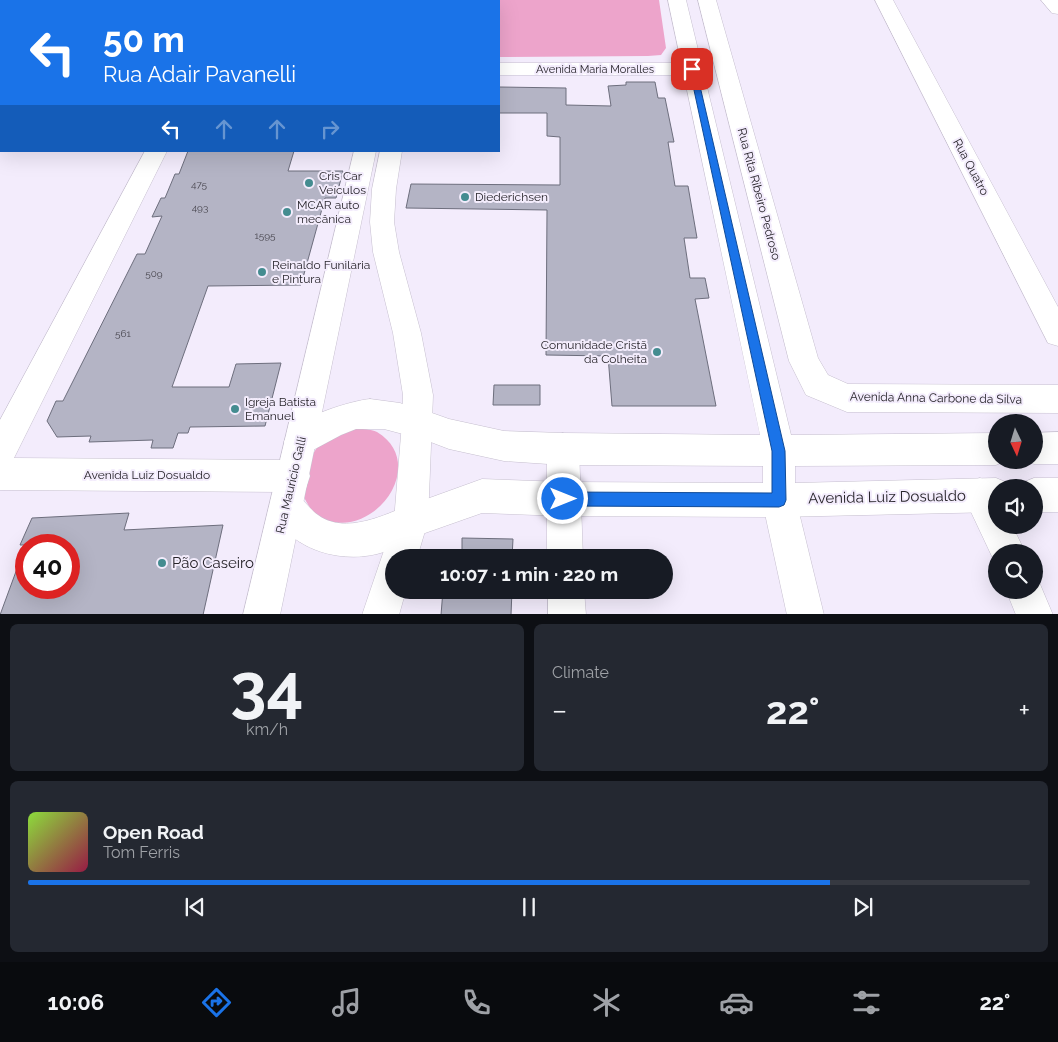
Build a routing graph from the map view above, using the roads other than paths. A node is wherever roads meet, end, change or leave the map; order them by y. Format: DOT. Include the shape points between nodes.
graph roads {
  1 [pos="677,0"];
  2 [pos="707,0"];
  3 [pos="884,0"];
  4 [pos="1050,0"];
  5 [pos="1058,9"];
  6 [pos="500,69"];
  7 [pos="692,69"];
  8 [pos="155,152"];
  9 [pos="365,152"];
  10 [pos="391,152"];
  11 [pos="1058,334"];
  12 [pos="817,385"];
  13 [pos="1058,399"];
  14 [pos="418,423"];
  15 [pos="300,442"];
  16 [pos="1043,448"];
  17 [pos="1058,448"];
  18 [pos="563,449"];
  19 [pos="988,449"];
  20 [pos="778,451"];
  21 [pos="0,452"];
  22 [pos="0,474"];
  23 [pos="290,492"];
  24 [pos="988,495"];
  25 [pos="1043,495"];
  26 [pos="1058,496"];
  27 [pos="563,499"];
  28 [pos="779,500"];
  29 [pos="411,521"];
  30 [pos="402,549"];
  31 [pos="565,549"];
  32 [pos="385,599"];
  33 [pos="566,599"];
  34 [pos="1028,599"];
  35 [pos="261,614"];
  36 [pos="380,614"];
  37 [pos="567,614"];
  38 [pos="806,614"];
  39 [pos="1035,614"];
  1 -- 7 [label="street"];
  2 -- 12 [label="street, Rua Rita Ribeiro Pedroso" via="804,361"];
  3 -- 11 [label="street, Rua Quatro"];
  4 -- 5 [label="street"];
  6 -- 7 [label="street, Avenida Maria Moralles"];
  7 -- 20 [label="street"];
  8 -- 21 [label="street"];
  9 -- 15 [label="street, Rua Mauricio Galli"];
  10 -- 14 [label="street" via="382,222 386,252 407,333 418,395"];
  12 -- 13 [label="street, Avenida Anna Carbone da Silva" via="847,398"];
  14 -- 15 [label="street" via="390,414 360,414 329,424"];
  14 -- 18 [label="street" via="449,434 504,446"];
  14 -- 29 [label="street"];
  15 -- 23 [label="street, Rua Mauricio Galli"];
  16 -- 17 [label="street"];
  18 -- 20 [label="street"];
  18 -- 27 [label="street"];
  19 -- 20 [label="street"];
  20 -- 28 [label="street"];
  22 -- 23 [label="street, Avenida Luiz Dosualdo"];
  23 -- 29 [label="street, Avenida Luiz Dosualdo" via="309,530 341,540 377,537"];
  23 -- 35 [label="street, Rua Mauricio Galli"];
  24 -- 28 [label="street, Avenida Luiz Dosualdo"];
  25 -- 26 [label="street"];
  27 -- 28 [label="street, Avenida Luiz Dosualdo"];
  27 -- 29 [label="street, Avenida Luiz Dosualdo" via="482,496"];
  27 -- 31 [label="street"];
  28 -- 38 [label="street"];
  29 -- 30 [label="street"];
  32 -- 36 [label="street"];
  33 -- 37 [label="street"];
  34 -- 39 [label="street"];
}
